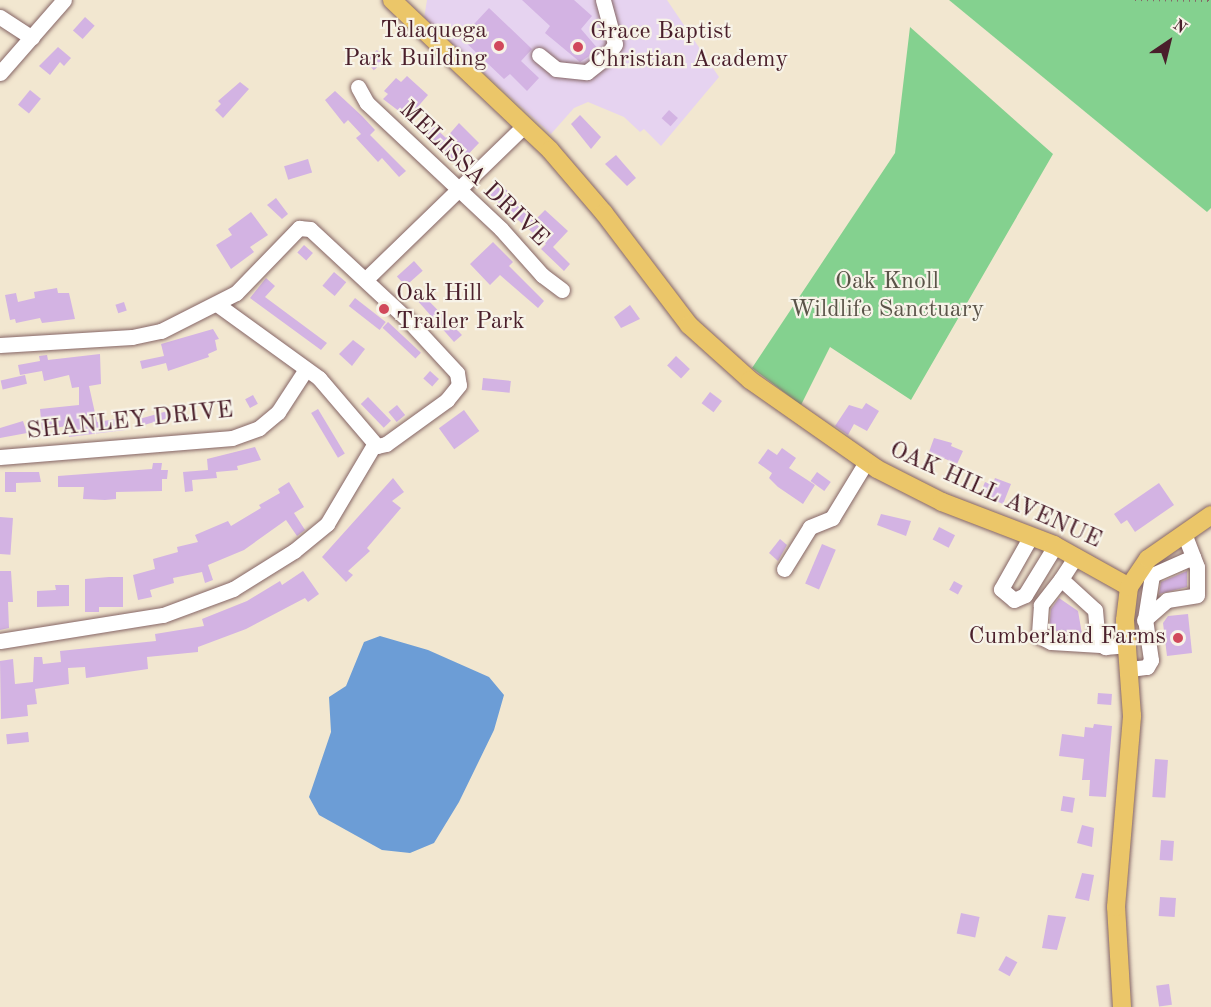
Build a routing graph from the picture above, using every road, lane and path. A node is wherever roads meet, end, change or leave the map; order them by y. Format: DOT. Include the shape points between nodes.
graph roads {
  1 [pos="64,0"];
  2 [pos="603,0"];
  3 [pos="1134,0"];
  4 [pos="1211,1"];
  5 [pos="402,4"];
  6 [pos="0,17"];
  7 [pos="32,38"];
  8 [pos="539,56"];
  9 [pos="0,73"];
  10 [pos="358,87"];
  11 [pos="524,126"];
  12 [pos="458,190"];
  13 [pos="366,278"];
  14 [pos="562,290"];
  15 [pos="218,305"];
  16 [pos="0,345"];
  17 [pos="306,369"];
  18 [pos="374,445"];
  19 [pos="0,458"];
  20 [pos="866,462"];
  21 [pos="1211,515"];
  22 [pos="1184,533"];
  23 [pos="1030,536"];
  24 [pos="1055,546"];
  25 [pos="1076,556"];
  26 [pos="1193,557"];
  27 [pos="784,569"];
  28 [pos="1061,579"];
  29 [pos="1129,587"];
  30 [pos="1145,619"];
  31 [pos="1125,625"];
  32 [pos="0,641"];
  33 [pos="1100,645"];
  34 [pos="1128,645"];
  35 [pos="1130,669"];
  36 [pos="1122,1007"];
  1 -- 7 [label="street"];
  2 -- 8 [label="street" via="615,44 605,58 587,72 556,69"];
  3 -- 4 [label="path"];
  5 -- 11 [label="main road, OAK HILL AVENUE"];
  6 -- 7 [label="street"];
  7 -- 9 [label="street"];
  10 -- 12 [label="street, MELISSA DRIVE" via="367,103"];
  11 -- 12 [label="street"];
  11 -- 20 [label="main road, OAK HILL AVENUE" via="579,181 689,325 767,393"];
  12 -- 13 [label="street"];
  12 -- 14 [label="street, MELISSA DRIVE" via="542,275"];
  13 -- 15 [label="street" via="322,238 310,229 300,228 236,293"];
  13 -- 18 [label="street" via="457,373 459,385 447,400 386,444"];
  15 -- 16 [label="street" via="161,331 132,337"];
  15 -- 17 [label="street"];
  17 -- 18 [label="street" via="348,410"];
  17 -- 19 [label="street, SHANLEY DRIVE" via="278,412 259,428 232,438"];
  18 -- 32 [label="street" via="336,513 294,551 243,583 196,605 125,623"];
  20 -- 23 [label="main road, OAK HILL AVENUE" via="942,502"];
  20 -- 27 [label="street" via="831,518 810,527"];
  21 -- 22 [label="main road"];
  22 -- 26 [label="street"];
  22 -- 29 [label="main road" via="1148,559"];
  23 -- 24 [label="main road, OAK HILL AVENUE"];
  23 -- 24 [label="street" via="1001,589 1014,600 1025,595"];
  24 -- 25 [label="main road, OAK HILL AVENUE"];
  25 -- 28 [label="street"];
  25 -- 29 [label="main road, OAK HILL AVENUE"];
  26 -- 30 [label="street" via="1152,575"];
  26 -- 30 [label="street" via="1197,595 1167,600"];
  28 -- 33 [label="street" via="1095,610"];
  28 -- 33 [label="street" via="1050,590 1038,615 1039,636 1052,642"];
  29 -- 31 [label="main road"];
  30 -- 31 [label="street"];
  30 -- 35 [label="street" via="1151,660 1148,667"];
  31 -- 34 [label="main road"];
  33 -- 34 [label="street"];
  34 -- 35 [label="main road"];
  35 -- 36 [label="main road" via="1132,716 1116,907"];
}
